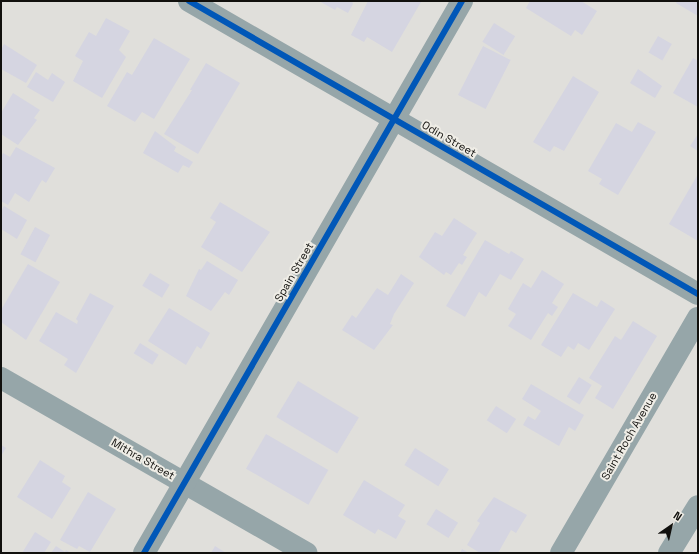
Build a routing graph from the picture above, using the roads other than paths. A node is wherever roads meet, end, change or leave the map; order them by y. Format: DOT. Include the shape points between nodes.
graph roads {
  1 [pos="189,1"];
  2 [pos="462,1"];
  3 [pos="394,119"];
  4 [pos="698,294"];
  5 [pos="698,318"];
  6 [pos="1,378"];
  7 [pos="185,483"];
  8 [pos="698,506"];
  9 [pos="144,553"];
  10 [pos="306,553"];
  11 [pos="561,553"];
  12 [pos="669,553"];
  1 -- 3 [label="street, Odin Street"];
  2 -- 3 [label="street, Spain Street"];
  3 -- 4 [label="street, Odin Street"];
  3 -- 7 [label="street, Spain Street"];
  5 -- 11 [label="street, Saint Roch Avenue"];
  6 -- 7 [label="street, Mithra Street"];
  7 -- 9 [label="street, Spain Street"];
  7 -- 10 [label="street, Mithra Street"];
  8 -- 12 [label="street"];
}
